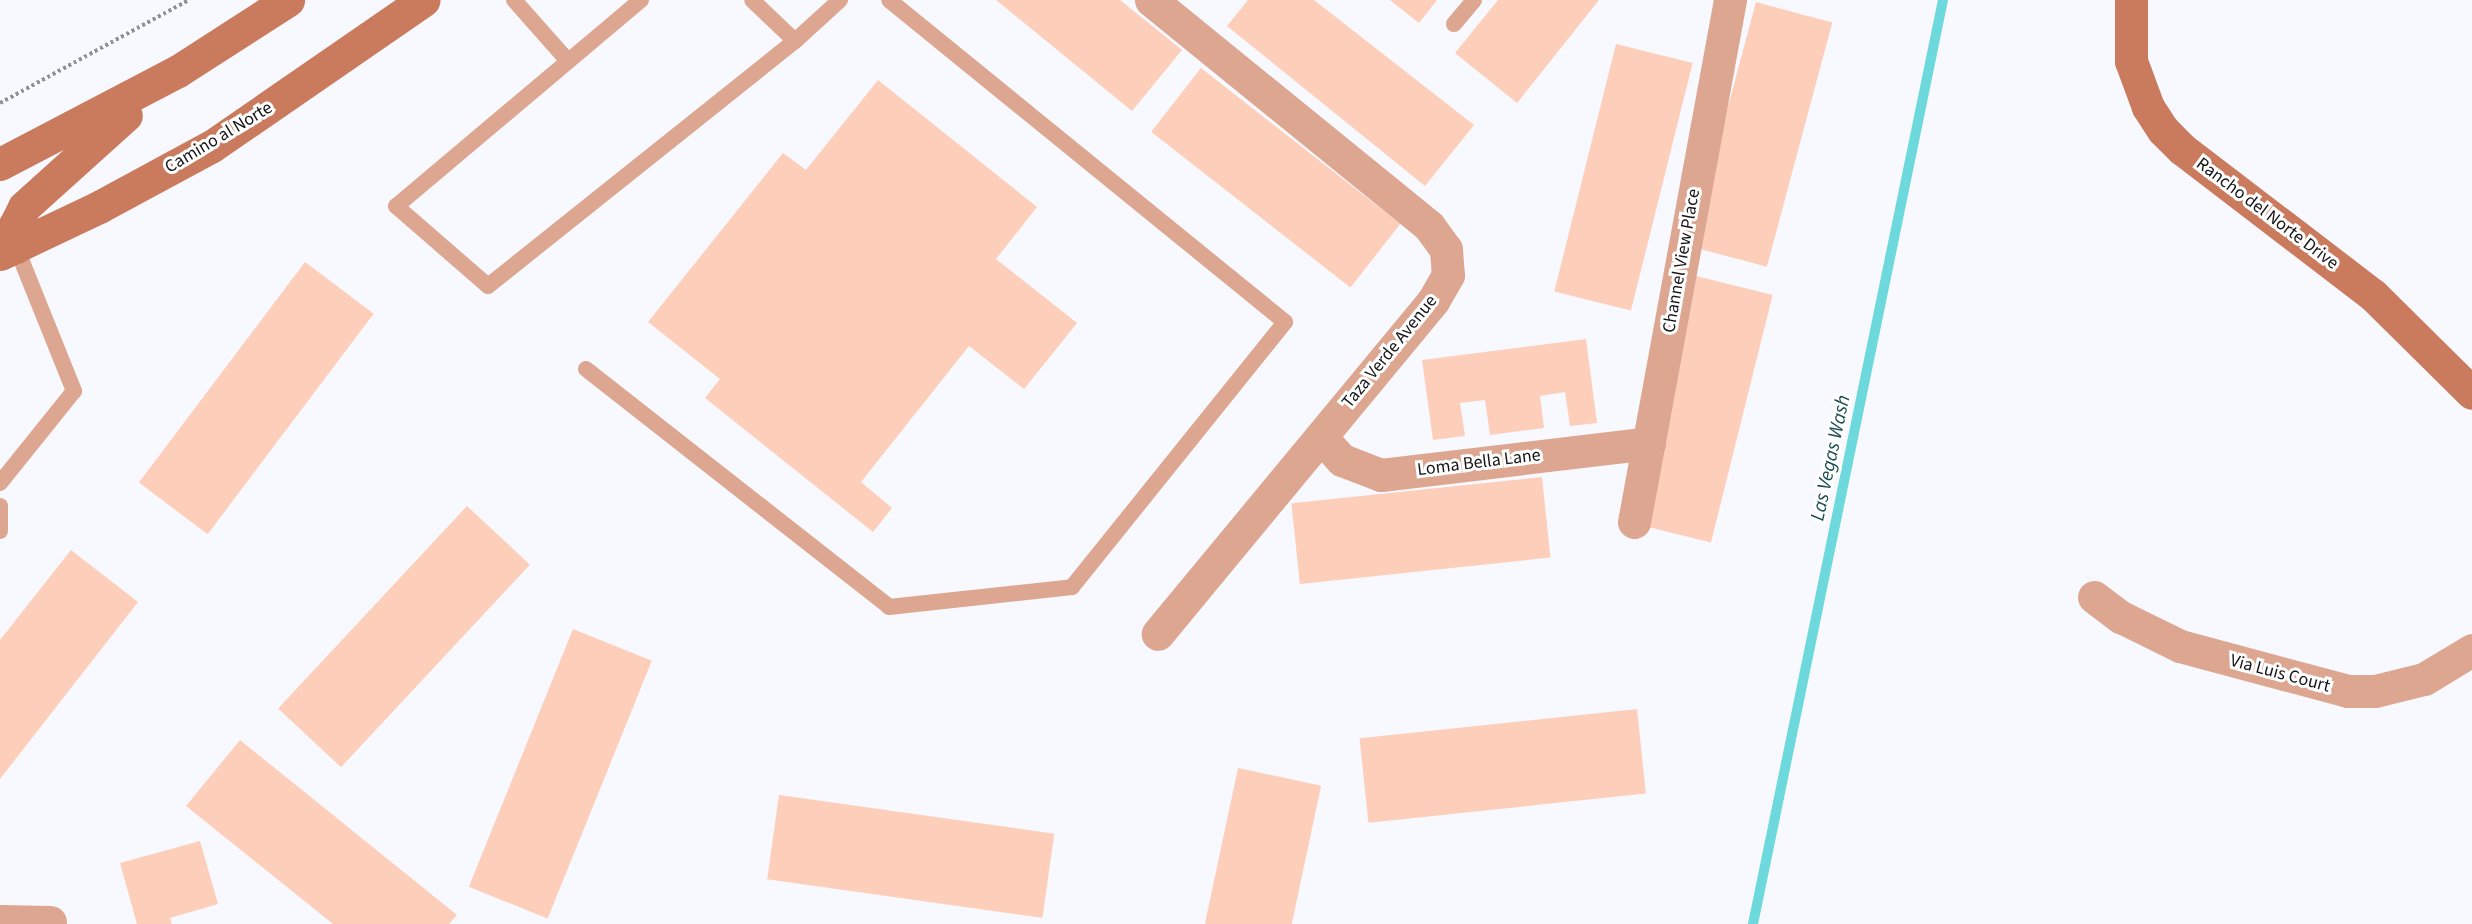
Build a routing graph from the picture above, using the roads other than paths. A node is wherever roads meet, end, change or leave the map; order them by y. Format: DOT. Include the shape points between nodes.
graph roads {
  1 [pos="288,0"];
  2 [pos="424,0"];
  3 [pos="514,0"];
  4 [pos="641,0"];
  5 [pos="752,0"];
  6 [pos="840,0"];
  7 [pos="889,0"];
  8 [pos="1151,0"];
  9 [pos="1474,0"];
  10 [pos="1730,0"];
  11 [pos="2131,0"];
  12 [pos="1454,24"];
  13 [pos="795,41"];
  14 [pos="568,61"];
  15 [pos="178,71"];
  16 [pos="0,164"];
  17 [pos="8,251"];
  18 [pos="586,369"];
  19 [pos="2472,393"];
  20 [pos="1321,437"];
  21 [pos="1648,443"];
  22 [pos="0,483"];
  23 [pos="0,506"];
  24 [pos="1634,522"];
  25 [pos="0,531"];
  26 [pos="2094,597"];
  27 [pos="1158,634"];
  28 [pos="2472,650"];
  29 [pos="0,921"];
  30 [pos="50,922"];
  1 -- 15 [label="main road"];
  2 -- 17 [label="main road, Camino al Norte" via="212,146"];
  3 -- 14 [label="lane"];
  4 -- 14 [label="lane"];
  5 -- 13 [label="lane"];
  6 -- 13 [label="lane"];
  7 -- 18 [label="lane" via="1285,322 1072,587 889,607"];
  8 -- 20 [label="street, Taza Verde Avenue" via="1429,226 1446,249 1448,275 1433,301"];
  9 -- 12 [label="lane"];
  10 -- 21 [label="street, Channel View Place"];
  11 -- 19 [label="main road, Rancho del Norte Drive" via="2131,61 2148,107 2163,130 2182,149 2373,296"];
  13 -- 14 [label="lane" via="488,286 396,206"];
  15 -- 16 [label="main road"];
  15 -- 17 [label="main road" via="44,186 15,225"];
  17 -- 22 [label="lane" via="74,391"];
  20 -- 21 [label="street, Loma Bella Lane" via="1342,460 1381,475"];
  20 -- 27 [label="street, Taza Verde Avenue"];
  21 -- 24 [label="street, Channel View Place"];
  23 -- 25 [label="lane"];
  26 -- 28 [label="street, Via Luis Court" via="2121,617 2180,646 2348,691 2374,691 2424,679"];
  29 -- 30 [label="street"];
}
